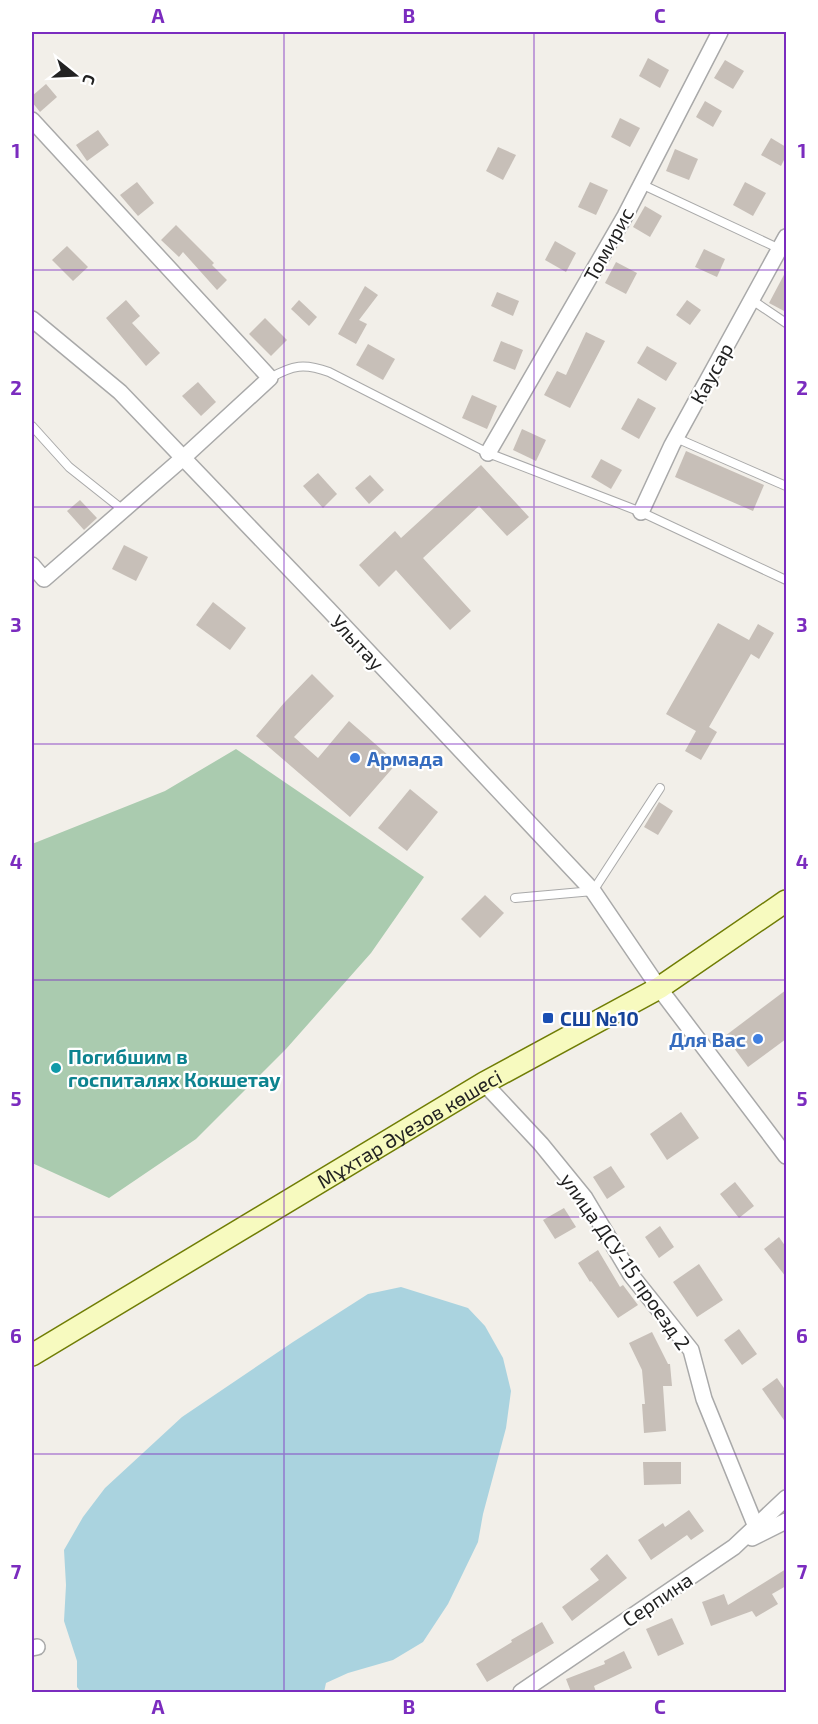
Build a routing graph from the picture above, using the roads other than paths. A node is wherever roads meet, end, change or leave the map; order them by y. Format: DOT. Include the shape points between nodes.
graph roads {
  1 [pos="720,32"];
  2 [pos="32,120"];
  3 [pos="641,184"];
  4 [pos="783,243"];
  5 [pos="752,300"];
  6 [pos="32,319"];
  7 [pos="786,323"];
  8 [pos="270,378"];
  9 [pos="32,426"];
  10 [pos="676,438"];
  11 [pos="488,453"];
  12 [pos="183,458"];
  13 [pos="786,486"];
  14 [pos="123,510"];
  15 [pos="641,512"];
  16 [pos="32,565"];
  17 [pos="786,580"];
  18 [pos="660,788"];
  19 [pos="593,891"];
  20 [pos="514,898"];
  21 [pos="786,901"];
  22 [pos="659,988"];
  23 [pos="484,1083"];
  24 [pos="786,1156"];
  25 [pos="32,1355"];
  26 [pos="786,1498"];
  27 [pos="786,1521"];
  28 [pos="756,1527"];
  29 [pos="734,1547"];
  30 [pos="521,1692"];
  1 -- 3 [label="street, Томирис"];
  2 -- 8 [label="street"];
  3 -- 4 [label="lane"];
  3 -- 11 [label="street, Томирис"];
  4 -- 5 [label="street, Каусар"];
  5 -- 7 [label="lane"];
  5 -- 10 [label="street, Каусар"];
  6 -- 12 [label="street, Улытау" via="120,392"];
  8 -- 11 [label="lane" via="298,366 322,370"];
  8 -- 12 [label="street"];
  9 -- 14 [label="lane" via="69,467"];
  10 -- 13 [label="lane"];
  10 -- 15 [label="street, Каусар"];
  11 -- 15 [label="lane"];
  12 -- 14 [label="street"];
  12 -- 19 [label="street, Улытау"];
  14 -- 16 [label="street" via="44,579"];
  15 -- 17 [label="lane"];
  18 -- 19 [label="lane"];
  19 -- 20 [label="lane"];
  19 -- 22 [label="street, Улытау"];
  21 -- 22 [label="main road, Мұхтар Әуезов көшесі"];
  22 -- 23 [label="main road, Мұхтар Әуезов көшесі"];
  22 -- 24 [label="street"];
  23 -- 25 [label="main road, Мұхтар Әуезов көшесі"];
  23 -- 28 [label="street, улица ДСУ-15 проезд 2" via="585,1198 631,1275 692,1350 704,1399"];
  26 -- 28 [label="street, Серпина"];
  27 -- 29 [label="street"];
  28 -- 29 [label="street, Серпина"];
  29 -- 30 [label="street, Серпина"];
}
